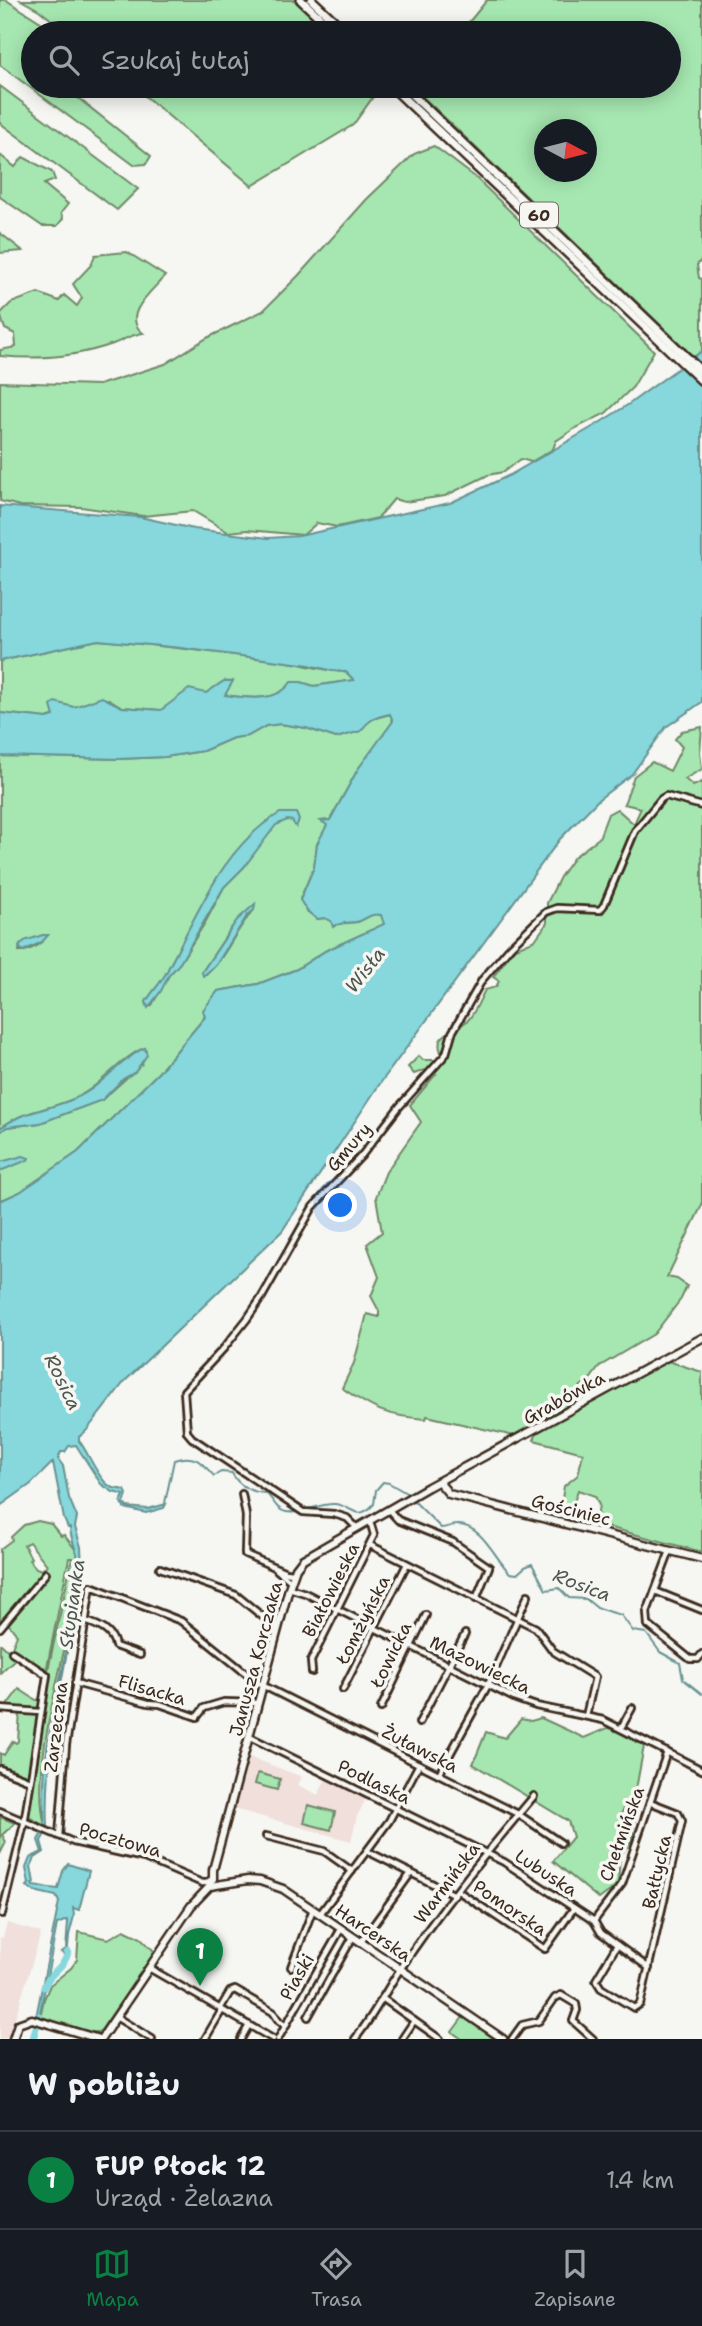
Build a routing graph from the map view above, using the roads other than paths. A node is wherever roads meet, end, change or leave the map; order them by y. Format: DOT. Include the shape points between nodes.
graph roads {
  1 [pos="301,0"];
  2 [pos="312,0"];
  3 [pos="323,21"];
  4 [pos="334,21"];
  5 [pos="409,98"];
  6 [pos="412,98"];
  7 [pos="414,101"];
  8 [pos="659,334"];
  9 [pos="702,372"];
  10 [pos="702,381"];
  11 [pos="702,806"];
  12 [pos="702,1338"];
  13 [pos="439,1482"];
  14 [pos="242,1494"];
  15 [pos="389,1510"];
  16 [pos="370,1521"];
  17 [pos="357,1528"];
  18 [pos="370,1545"];
  19 [pos="670,1550"];
  20 [pos="702,1559"];
  21 [pos="407,1564"];
  22 [pos="274,1567"];
  23 [pos="160,1568"];
  24 [pos="46,1573"];
  25 [pos="293,1573"];
  26 [pos="290,1584"];
  27 [pos="655,1591"];
  28 [pos="528,1595"];
  29 [pos="476,1598"];
  30 [pos="337,1608"];
  31 [pos="702,1609"];
  32 [pos="426,1615"];
  33 [pos="518,1617"];
  34 [pos="85,1621"];
  35 [pos="0,1628"];
  36 [pos="278,1629"];
  37 [pos="374,1629"];
  38 [pos="465,1634"];
  39 [pos="411,1647"];
  40 [pos="12,1652"];
  41 [pos="702,1654"];
  42 [pos="140,1655"];
  43 [pos="449,1666"];
  44 [pos="312,1672"];
  45 [pos="75,1683"];
  46 [pos="263,1685"];
  47 [pos="488,1685"];
  48 [pos="343,1689"];
  49 [pos="258,1703"];
  50 [pos="381,1708"];
  51 [pos="632,1708"];
  52 [pos="0,1709"];
  53 [pos="40,1712"];
  54 [pos="586,1716"];
  55 [pos="419,1723"];
  56 [pos="621,1728"];
  57 [pos="250,1737"];
  58 [pos="667,1752"];
  59 [pos="419,1764"];
  60 [pos="0,1769"];
  61 [pos="702,1770"];
  62 [pos="439,1774"];
  63 [pos="30,1782"];
  64 [pos="534,1796"];
  65 [pos="650,1802"];
  66 [pos="397,1808"];
  67 [pos="0,1811"];
  68 [pos="519,1814"];
  69 [pos="27,1822"];
  70 [pos="56,1835"];
  71 [pos="266,1836"];
  72 [pos="561,1843"];
  73 [pos="367,1851"];
  74 [pos="487,1853"];
  75 [pos="352,1871"];
  76 [pos="411,1873"];
  77 [pos="210,1883"];
  78 [pos="457,1893"];
  79 [pos="574,1908"];
  80 [pos="313,1909"];
  81 [pos="2,1914"];
  82 [pos="320,1914"];
  83 [pos="591,1920"];
  84 [pos="341,1929"];
  85 [pos="353,1937"];
  86 [pos="361,1942"];
  87 [pos="617,1945"];
  88 [pos="290,1967"];
  89 [pos="149,1968"];
  90 [pos="649,1968"];
  91 [pos="400,1969"];
  92 [pos="382,1998"];
  93 [pos="221,2009"];
  94 [pos="116,2016"];
  95 [pos="308,2017"];
  96 [pos="414,2021"];
  97 [pos="248,2025"];
  98 [pos="285,2026"];
  99 [pos="13,2039"];
  100 [pos="100,2039"];
  101 [pos="152,2039"];
  102 [pos="205,2039"];
  103 [pos="240,2039"];
  104 [pos="275,2039"];
  105 [pos="355,2039"];
  106 [pos="402,2039"];
  107 [pos="440,2039"];
  108 [pos="503,2039"];
  109 [pos="512,2039"];
  110 [pos="593,2039"];
  1 -- 3 [label="main road"];
  2 -- 4 [label="main road"];
  5 -- 7 [label="main road, 60"];
  6 -- 7 [label="main road, 60"];
  7 -- 8 [label="main road, 60"];
  8 -- 9 [label="main road, 60"];
  8 -- 10 [label="main road, 60"];
  11 -- 17 [label="street, Gmury" via="666,796 661,799 635,831 600,910 557,908 546,912 510,947 482,980 452,1033 446,1054 313,1207 247,1319 184,1391 187,1432 192,1438 303,1513 341,1516"];
  12 -- 13 [label="street, Grabówka"];
  13 -- 15 [label="street, Janusza Korczaka"];
  13 -- 19 [label="street, Gościniec" via="449,1494"];
  14 -- 22 [label="street" via="245,1554"];
  15 -- 16 [label="street, Janusza Korczaka"];
  15 -- 29 [label="street" via="398,1520 453,1542 489,1567"];
  16 -- 17 [label="street, Janusza Korczaka"];
  16 -- 18 [label="street, Białowieska" via="374,1531"];
  17 -- 25 [label="street, Janusza Korczaka" via="303,1559"];
  18 -- 21 [label="street"];
  18 -- 30 [label="street, Białowieska"];
  19 -- 20 [label="street, Gościniec"];
  19 -- 27 [label="street"];
  21 -- 29 [label="street"];
  21 -- 37 [label="street, Łomżyńska"];
  22 -- 25 [label="street"];
  22 -- 26 [label="street, Mazowiecka"];
  23 -- 36 [label="street" via="236,1595"];
  24 -- 35 [label="street"];
  25 -- 26 [label="street, Janusza Korczaka"];
  26 -- 30 [label="street, Mazowiecka"];
  26 -- 36 [label="street, Janusza Korczaka"];
  27 -- 31 [label="street"];
  27 -- 41 [label="street" via="647,1612 648,1625 690,1659"];
  28 -- 33 [label="street"];
  29 -- 33 [label="street"];
  30 -- 37 [label="street, Mazowiecka"];
  30 -- 44 [label="street, Białowieska" via="311,1661"];
  32 -- 39 [label="street, Łowicka"];
  33 -- 47 [label="street"];
  33 -- 54 [label="street" via="536,1628 559,1655 596,1677"];
  34 -- 42 [label="street" via="103,1629 115,1646"];
  34 -- 45 [label="street, Zarzeczna"];
  34 -- 46 [label="street, Zarzeczna" via="91,1586 181,1621"];
  36 -- 46 [label="street, Janusza Korczaka"];
  37 -- 39 [label="street, Mazowiecka"];
  37 -- 48 [label="street, Łomżyńska"];
  38 -- 43 [label="street"];
  39 -- 43 [label="street, Mazowiecka"];
  39 -- 50 [label="street, Łowicka"];
  40 -- 53 [label="street" via="47,1675"];
  43 -- 47 [label="street, Mazowiecka"];
  43 -- 55 [label="street"];
  45 -- 49 [label="street, Flisacka" via="197,1717 204,1708 224,1702"];
  45 -- 70 [label="street, Zarzeczna"];
  46 -- 49 [label="street, Janusza Korczaka"];
  46 -- 59 [label="street, Żuławska"];
  47 -- 54 [label="street, Mazowiecka" via="528,1704"];
  47 -- 62 [label="street"];
  49 -- 57 [label="street, Janusza Korczaka"];
  51 -- 56 [label="street"];
  52 -- 53 [label="street"];
  53 -- 63 [label="street"];
  54 -- 56 [label="street, Mazowiecka"];
  56 -- 58 [label="street, Mazowiecka"];
  57 -- 66 [label="street, Podlaska"];
  57 -- 77 [label="street, Janusza Korczaka"];
  58 -- 61 [label="street, Mazowiecka"];
  58 -- 65 [label="street, Chełmińska"];
  59 -- 62 [label="street, Żuławska"];
  59 -- 66 [label="street"];
  60 -- 63 [label="street"];
  62 -- 68 [label="street, Żuławska"];
  63 -- 69 [label="street"];
  64 -- 68 [label="street, Warmińska"];
  65 -- 83 [label="street, Chełmińska" via="621,1884"];
  65 -- 90 [label="street, Bałtycka" via="682,1819"];
  66 -- 73 [label="street"];
  66 -- 74 [label="street, Podlaska"];
  67 -- 69 [label="street, Pocztowa"];
  68 -- 72 [label="street, Żuławska"];
  68 -- 74 [label="street, Warmińska"];
  69 -- 70 [label="street, Pocztowa"];
  69 -- 81 [label="street"];
  70 -- 77 [label="street, Pocztowa" via="144,1858"];
  71 -- 75 [label="street" via="324,1851"];
  73 -- 75 [label="street"];
  73 -- 76 [label="street, Pomorska"];
  74 -- 78 [label="street, Warmińska"];
  74 -- 79 [label="street, Lubuska"];
  75 -- 82 [label="street"];
  76 -- 78 [label="street, Pomorska"];
  76 -- 86 [label="street"];
  77 -- 80 [label="street, Harcerska" via="260,1881 283,1889"];
  77 -- 89 [label="street"];
  78 -- 79 [label="street, Pomorska" via="545,1949"];
  78 -- 91 [label="street, Warmińska"];
  79 -- 83 [label="street, Lubuska"];
  80 -- 82 [label="street, Harcerska"];
  80 -- 88 [label="street"];
  82 -- 84 [label="street, Harcerska"];
  83 -- 87 [label="street"];
  84 -- 85 [label="street, Harcerska"];
  84 -- 98 [label="street, Piaski"];
  85 -- 86 [label="street, Harcerska"];
  85 -- 95 [label="street"];
  86 -- 91 [label="street, Harcerska"];
  87 -- 90 [label="street"];
  87 -- 90 [label="street, Bałtycka" via="596,1980 598,1986 637,2007"];
  89 -- 93 [label="street"];
  89 -- 94 [label="street"];
  91 -- 92 [label="street, Warmińska"];
  91 -- 108 [label="street, Harcerska"];
  92 -- 96 [label="street"];
  92 -- 105 [label="street, Warmińska"];
  93 -- 97 [label="street"];
  93 -- 98 [label="street" via="235,1990 273,2012"];
  93 -- 102 [label="street"];
  94 -- 100 [label="street"];
  94 -- 101 [label="street"];
  96 -- 106 [label="street"];
  96 -- 107 [label="street"];
  97 -- 103 [label="street"];
  97 -- 104 [label="street"];
  98 -- 104 [label="street, Piaski"];
  99 -- 100 [label="street" via="18,2024 31,2018"];
  109 -- 110 [label="street" via="522,2025 539,2021 561,1995 576,2004 573,2021"];
}
